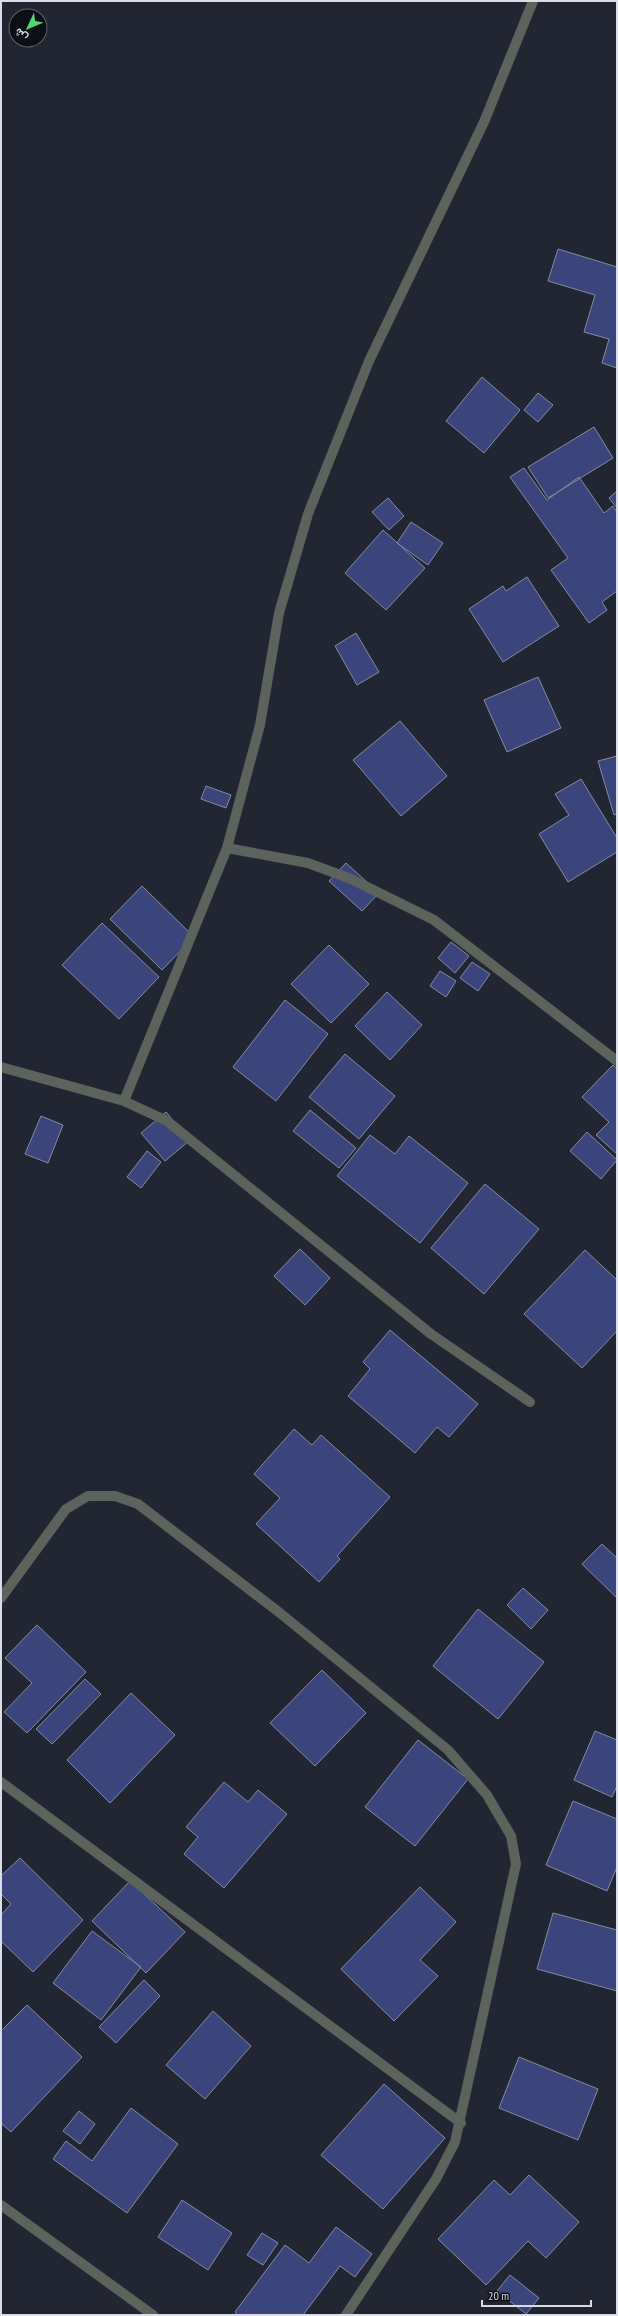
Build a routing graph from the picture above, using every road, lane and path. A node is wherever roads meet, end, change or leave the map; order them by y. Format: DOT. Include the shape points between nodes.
graph roads {
  1 [pos="533,1"];
  2 [pos="227,848"];
  3 [pos="617,1061"];
  4 [pos="1,1067"];
  5 [pos="124,1101"];
  6 [pos="530,1402"];
  7 [pos="1,1598"];
  8 [pos="1,1782"];
  9 [pos="461,2123"];
  10 [pos="1,2205"];
  11 [pos="153,2315"];
  12 [pos="346,2315"];
  1 -- 2 [label="street" via="484,122 369,361 308,514 279,613 260,725"];
  2 -- 3 [label="street" via="308,863 351,879 434,920"];
  2 -- 5 [label="street"];
  4 -- 5 [label="street"];
  5 -- 6 [label="street" via="167,1121 431,1334"];
  7 -- 9 [label="street" via="66,1509 88,1496 116,1496 138,1504 280,1613 448,1750 487,1795 511,1836 516,1864"];
  8 -- 9 [label="street"];
  9 -- 12 [label="street" via="455,2142 436,2179"];
  10 -- 11 [label="street"];
}
